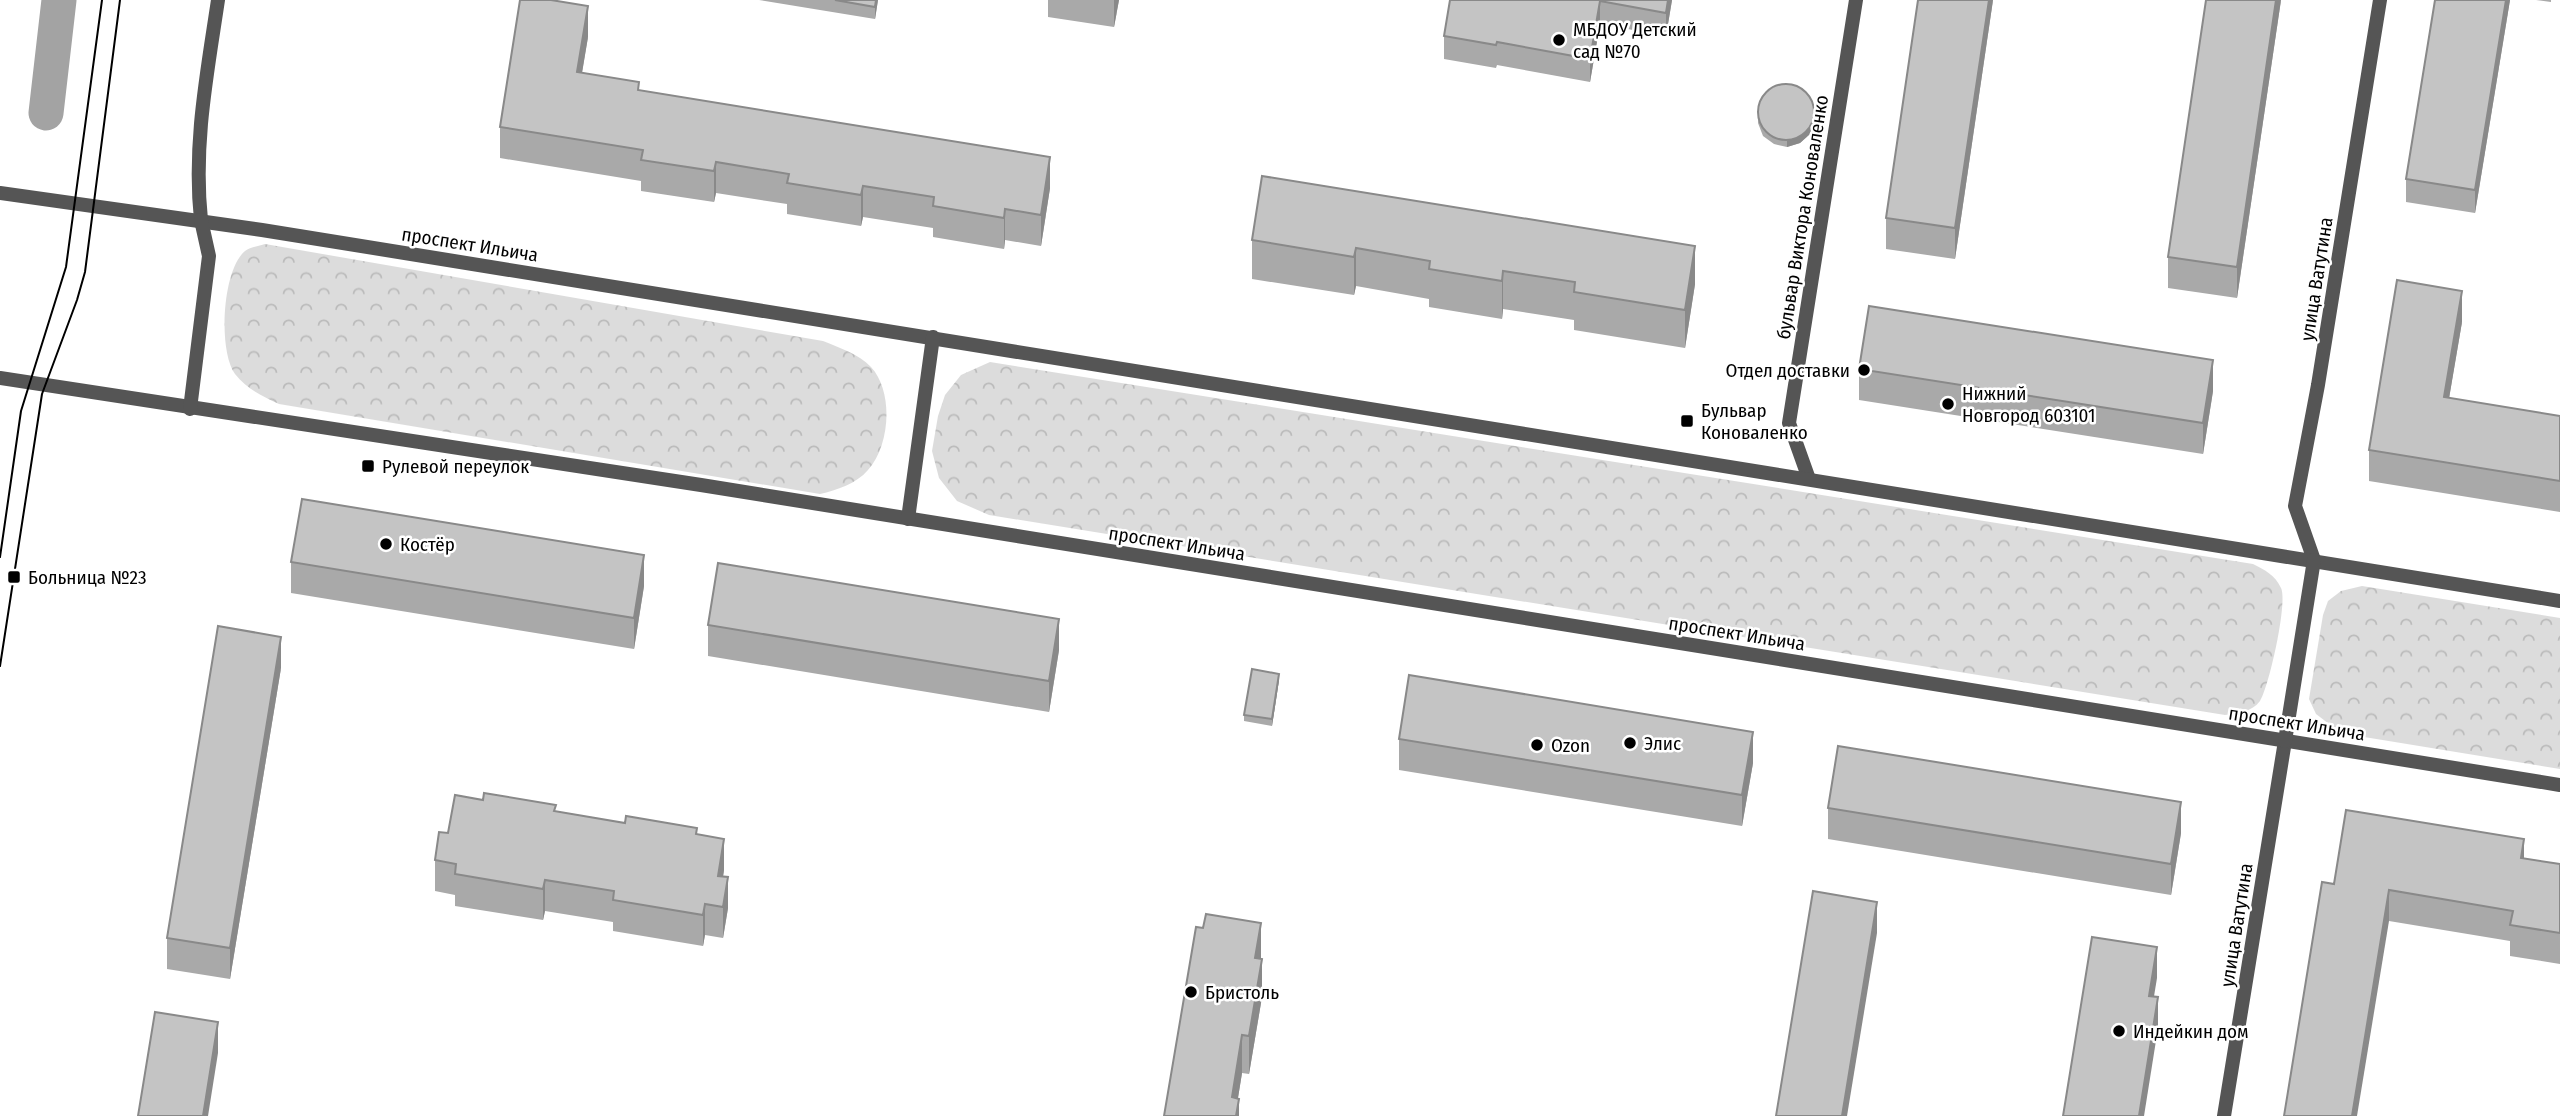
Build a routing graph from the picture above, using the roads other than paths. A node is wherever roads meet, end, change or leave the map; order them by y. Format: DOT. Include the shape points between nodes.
graph roads {
  1 [pos="218,0"];
  2 [pos="1856,0"];
  3 [pos="2380,0"];
  4 [pos="0,193"];
  5 [pos="201,220"];
  6 [pos="933,337"];
  7 [pos="0,378"];
  8 [pos="190,409"];
  9 [pos="1809,479"];
  10 [pos="908,519"];
  11 [pos="2314,560"];
  12 [pos="2560,601"];
  13 [pos="2285,741"];
  14 [pos="2560,785"];
  15 [pos="2224,1116"];
  1 -- 5 [label="street" via="198,143"];
  2 -- 9 [label="street, бульвар Виктора Коноваленко" via="1789,423"];
  3 -- 11 [label="street, улица Ватутина" via="2295,506"];
  4 -- 5 [label="street, проспект Ильича"];
  5 -- 6 [label="street, проспект Ильича"];
  5 -- 8 [label="street" via="209,256"];
  6 -- 9 [label="street, проспект Ильича"];
  6 -- 10 [label="street"];
  7 -- 8 [label="street, проспект Ильича"];
  8 -- 10 [label="street, проспект Ильича"];
  9 -- 11 [label="street, проспект Ильича"];
  10 -- 13 [label="street, проспект Ильича"];
  11 -- 12 [label="street, проспект Ильича"];
  11 -- 13 [label="street, улица Ватутина"];
  13 -- 14 [label="street, проспект Ильича"];
  13 -- 15 [label="street, улица Ватутина"];
}
